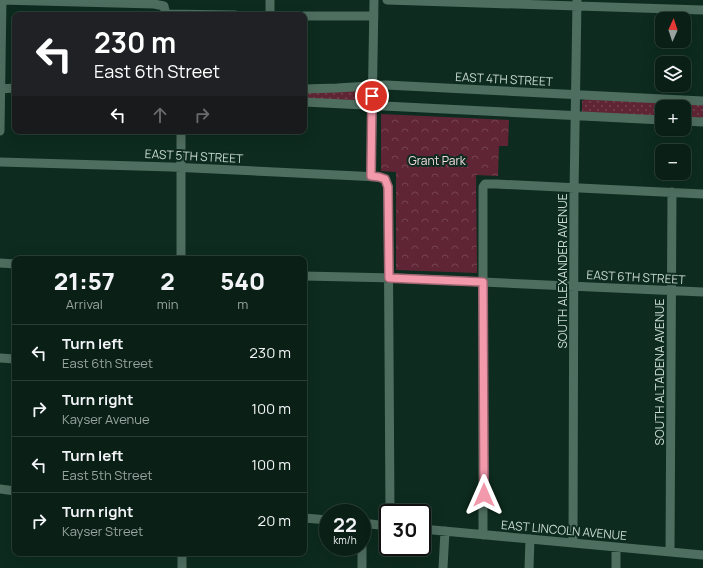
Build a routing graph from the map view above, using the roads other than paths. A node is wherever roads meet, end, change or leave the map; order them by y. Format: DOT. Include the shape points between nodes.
graph roads {
  1 [pos="2,0"];
  2 [pos="270,0"];
  3 [pos="374,0"];
  4 [pos="387,0"];
  5 [pos="577,3"];
  6 [pos="703,10"];
  7 [pos="166,12"];
  8 [pos="270,12"];
  9 [pos="307,16"];
  10 [pos="374,16"];
  11 [pos="372,86"];
  12 [pos="12,88"];
  13 [pos="0,89"];
  14 [pos="307,89"];
  15 [pos="576,95"];
  16 [pos="703,101"];
  17 [pos="307,102"];
  18 [pos="372,105"];
  19 [pos="576,116"];
  20 [pos="655,120"];
  21 [pos="691,121"];
  22 [pos="703,122"];
  23 [pos="0,131"];
  24 [pos="181,134"];
  25 [pos="0,162"];
  26 [pos="181,167"];
  27 [pos="371,176"];
  28 [pos="574,187"];
  29 [pos="672,192"];
  30 [pos="703,194"];
  31 [pos="181,256"];
  32 [pos="0,263"];
  33 [pos="12,264"];
  34 [pos="307,276"];
  35 [pos="389,278"];
  36 [pos="483,282"];
  37 [pos="574,286"];
  38 [pos="672,291"];
  39 [pos="703,292"];
  40 [pos="0,358"];
  41 [pos="12,359"];
  42 [pos="0,489"];
  43 [pos="12,491"];
  44 [pos="390,504"];
  45 [pos="307,518"];
  46 [pos="319,519"];
  47 [pos="431,530"];
  48 [pos="445,531"];
  49 [pos="483,535"];
  50 [pos="530,539"];
  51 [pos="573,543"];
  52 [pos="616,547"];
  53 [pos="670,552"];
  54 [pos="703,555"];
  55 [pos="182,556"];
  56 [pos="362,556"];
  57 [pos="182,568"];
  58 [pos="362,568"];
  59 [pos="443,568"];
  60 [pos="529,568"];
  61 [pos="616,568"];
  1 -- 7 [label="street" via="154,4 164,6"];
  1 -- 13 [label="street"];
  2 -- 8 [label="street"];
  3 -- 10 [label="street"];
  4 -- 5 [label="street"];
  5 -- 6 [label="street"];
  5 -- 15 [label="street, SOUTH ALEXANDER AVENUE"];
  9 -- 10 [label="street"];
  10 -- 11 [label="street"];
  11 -- 14 [label="street, EAST 4TH STREET"];
  11 -- 15 [label="street, EAST 4TH STREET"];
  11 -- 18 [label="street"];
  12 -- 13 [label="street"];
  13 -- 23 [label="street"];
  15 -- 16 [label="street, EAST 4TH STREET"];
  15 -- 19 [label="street, SOUTH ALEXANDER AVENUE"];
  17 -- 18 [label="street"];
  18 -- 19 [label="street"];
  18 -- 27 [label="street"];
  19 -- 20 [label="street"];
  19 -- 28 [label="street, SOUTH ALEXANDER AVENUE"];
  21 -- 22 [label="street"];
  24 -- 26 [label="street"];
  25 -- 26 [label="street, EAST 5TH STREET"];
  26 -- 27 [label="street, EAST 5TH STREET"];
  26 -- 31 [label="street"];
  27 -- 35 [label="street, EAST 5TH STREET" via="386,181 388,187"];
  28 -- 29 [label="street"];
  28 -- 36 [label="street" via="485,184 482,190"];
  28 -- 37 [label="street, SOUTH ALEXANDER AVENUE"];
  29 -- 30 [label="street"];
  29 -- 38 [label="street, SOUTH ALTADENA AVENUE"];
  32 -- 33 [label="street"];
  34 -- 35 [label="street, EAST 6TH STREET"];
  35 -- 36 [label="street, EAST 6TH STREET"];
  35 -- 44 [label="street"];
  36 -- 37 [label="street, EAST 6TH STREET"];
  36 -- 49 [label="street"];
  37 -- 38 [label="street, EAST 6TH STREET"];
  37 -- 51 [label="street, SOUTH ALEXANDER AVENUE"];
  38 -- 39 [label="street, EAST 6TH STREET"];
  38 -- 53 [label="street, SOUTH ALTADENA AVENUE"];
  40 -- 41 [label="street"];
  42 -- 43 [label="street"];
  45 -- 46 [label="street"];
  47 -- 48 [label="street, EAST LINCOLN AVENUE"];
  48 -- 49 [label="street, EAST LINCOLN AVENUE"];
  48 -- 59 [label="street"];
  49 -- 50 [label="street, EAST LINCOLN AVENUE"];
  50 -- 51 [label="street, EAST LINCOLN AVENUE"];
  50 -- 60 [label="street"];
  51 -- 52 [label="street, EAST LINCOLN AVENUE"];
  52 -- 53 [label="street, EAST LINCOLN AVENUE"];
  52 -- 61 [label="street"];
  53 -- 54 [label="street, EAST LINCOLN AVENUE"];
  55 -- 57 [label="street"];
  56 -- 58 [label="street"];
}
